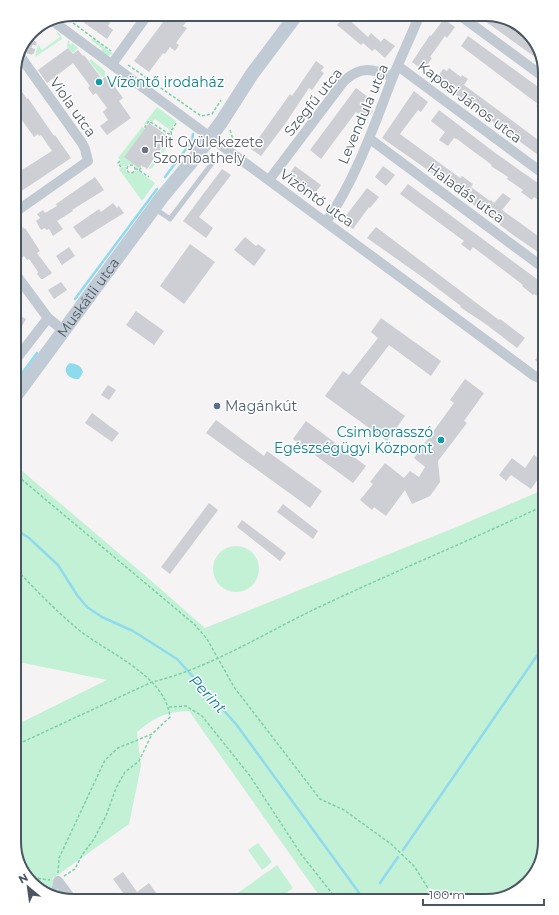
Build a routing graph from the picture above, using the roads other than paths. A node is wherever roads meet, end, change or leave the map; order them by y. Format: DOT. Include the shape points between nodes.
graph roads {
  1 [pos="143,21"];
  2 [pos="292,21"];
  3 [pos="417,21"];
  4 [pos="468,21"];
  5 [pos="57,24"];
  6 [pos="23,60"];
  7 [pos="115,60"];
  8 [pos="398,66"];
  9 [pos="538,73"];
  10 [pos="393,77"];
  11 [pos="207,135"];
  12 [pos="370,139"];
  13 [pos="213,162"];
  14 [pos="538,170"];
  15 [pos="269,180"];
  16 [pos="158,202"];
  17 [pos="21,208"];
  18 [pos="326,222"];
  19 [pos="538,264"];
  20 [pos="21,281"];
  21 [pos="48,318"];
  22 [pos="64,331"];
  23 [pos="21,353"];
  24 [pos="538,377"];
  25 [pos="21,389"];
  26 [pos="58,881"];
  27 [pos="54,890"];
  28 [pos="68,894"];
  1 -- 7 [label="street"];
  2 -- 11 [label="main road, Muskátli utca" via="252,74 231,96"];
  3 -- 8 [label="street, Levendula utca"];
  4 -- 9 [label="street"];
  5 -- 7 [label="street, Vízöntő utca"];
  6 -- 17 [label="street, Viola utca" via="82,143 88,161"];
  7 -- 11 [label="street, Vízöntő utca"];
  8 -- 10 [label="street, Levendula utca"];
  8 -- 14 [label="street, Kaposi János utca"];
  10 -- 12 [label="street, Levendula utca"];
  10 -- 15 [label="street, Szegfű utca" via="368,70 350,76"];
  11 -- 15 [label="street, Vízöntő utca"];
  11 -- 16 [label="main road, Muskátli utca" via="173,176"];
  12 -- 18 [label="street, Levendula utca" via="340,200"];
  12 -- 19 [label="street, Haladás utca"];
  13 -- 16 [label="lane" via="170,219"];
  15 -- 18 [label="street, Vízöntő utca"];
  16 -- 22 [label="main road, Muskátli utca"];
  18 -- 24 [label="street, Vízöntő utca"];
  20 -- 21 [label="street"];
  21 -- 22 [label="street"];
  21 -- 23 [label="street"];
  22 -- 25 [label="main road, Muskátli utca"];
  26 -- 27 [label="lane"];
  26 -- 28 [label="street"];
}
